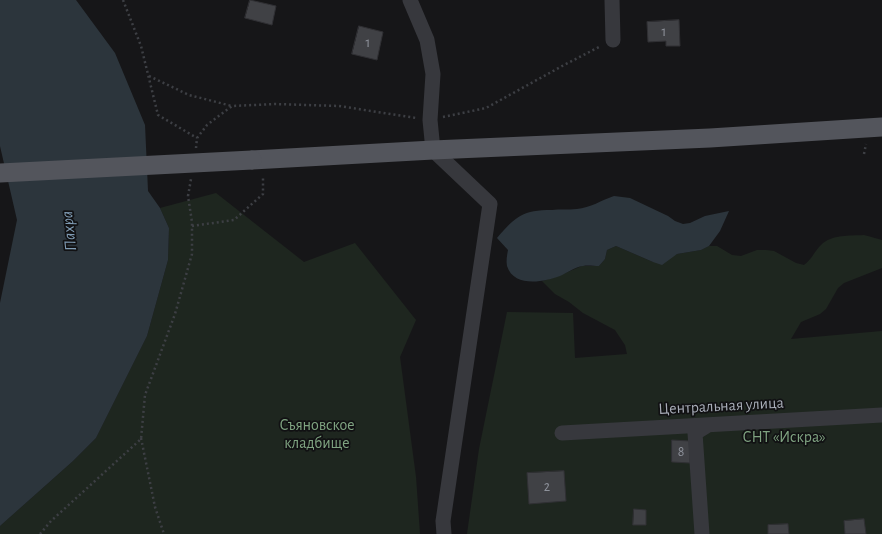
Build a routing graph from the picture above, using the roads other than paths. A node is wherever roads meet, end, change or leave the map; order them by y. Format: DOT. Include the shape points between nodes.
graph roads {
  1 [pos="410,0"];
  2 [pos="612,0"];
  3 [pos="614,40"];
  4 [pos="882,127"];
  5 [pos="433,150"];
  6 [pos="0,173"];
  7 [pos="882,415"];
  8 [pos="708,425"];
  9 [pos="562,432"];
  10 [pos="444,534"];
  11 [pos="702,534"];
  1 -- 5 [label="street" via="427,40 433,74 430,120"];
  2 -- 3 [label="street"];
  4 -- 5 [label="main road" via="702,139"];
  5 -- 6 [label="main road, bridge"];
  5 -- 10 [label="street" via="490,204 443,521"];
  7 -- 8 [label="street, Центральная улица"];
  8 -- 9 [label="street, Центральная улица"];
  8 -- 11 [label="street" via="695,433"];
}
